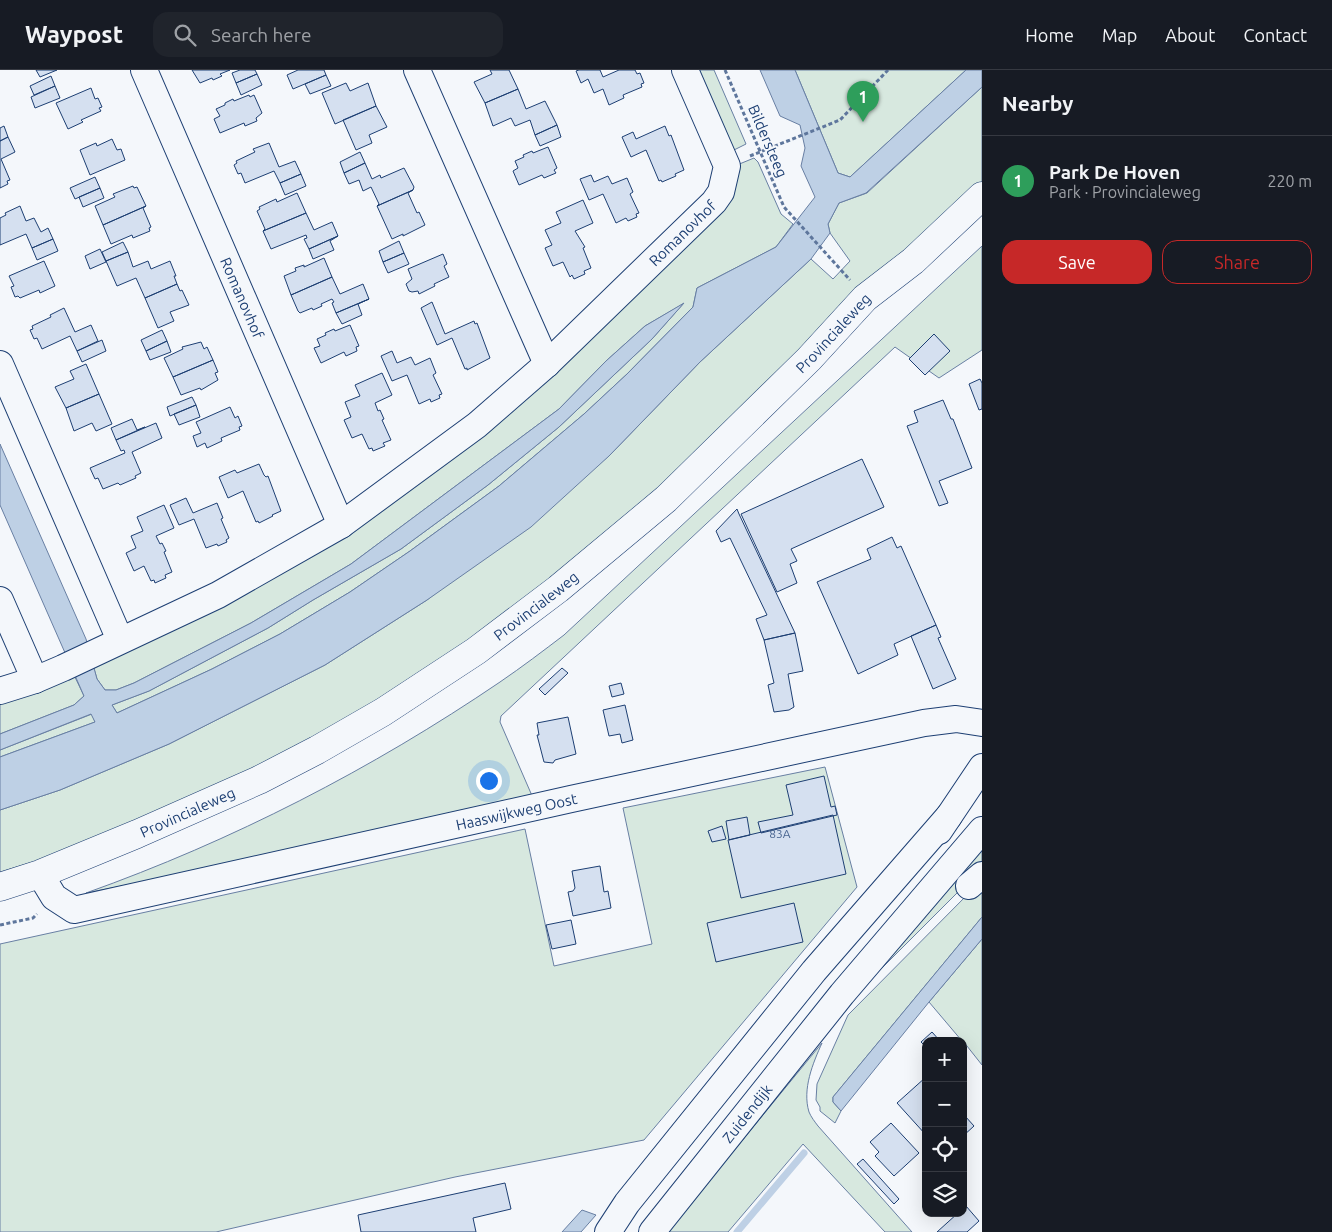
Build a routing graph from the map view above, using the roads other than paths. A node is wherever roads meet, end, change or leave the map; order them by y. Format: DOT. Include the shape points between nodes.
graph roads {
  1 [pos="144,70"];
  2 [pos="417,70"];
  3 [pos="685,70"];
  4 [pos="982,196"];
  5 [pos="0,364"];
  6 [pos="546,364"];
  7 [pos="340,525"];
  8 [pos="0,600"];
  9 [pos="109,646"];
  10 [pos="34,680"];
  11 [pos="0,691"];
  12 [pos="982,723"];
  13 [pos="982,767"];
  14 [pos="949,816"];
  15 [pos="982,830"];
  16 [pos="47,886"];
  17 [pos="0,887"];
  18 [pos="842,994"];
  19 [pos="608,1232"];
  20 [pos="652,1232"];
  1 -- 7 [label="street, Romanovhof"];
  2 -- 6 [label="street"];
  3 -- 6 [label="street, Romanovhof" via="727,166 721,192"];
  4 -- 16 [label="main road, Provincialeweg" via="913,261 865,298 809,359 666,499 476,652 317,750 259,780 137,834"];
  5 -- 9 [label="street"];
  6 -- 7 [label="street, Romanovhof" via="477,425"];
  7 -- 9 [label="street, Romanovhof" via="218,595"];
  8 -- 10 [label="street"];
  9 -- 10 [label="street, Romanovhof"];
  10 -- 11 [label="street, Romanovhof"];
  12 -- 16 [label="street, Haaswijkweg Oost" via="956,719 924,723 74,910"];
  13 -- 14 [label="street, Zuidendijk"];
  14 -- 18 [label="street, Zuidendijk" via="850,968"];
  14 -- 19 [label="street" via="814,971"];
  15 -- 18 [label="street, Zuidendijk"];
  16 -- 17 [label="main road, Provincialeweg"];
  18 -- 20 [label="street, Zuidendijk"];
}
